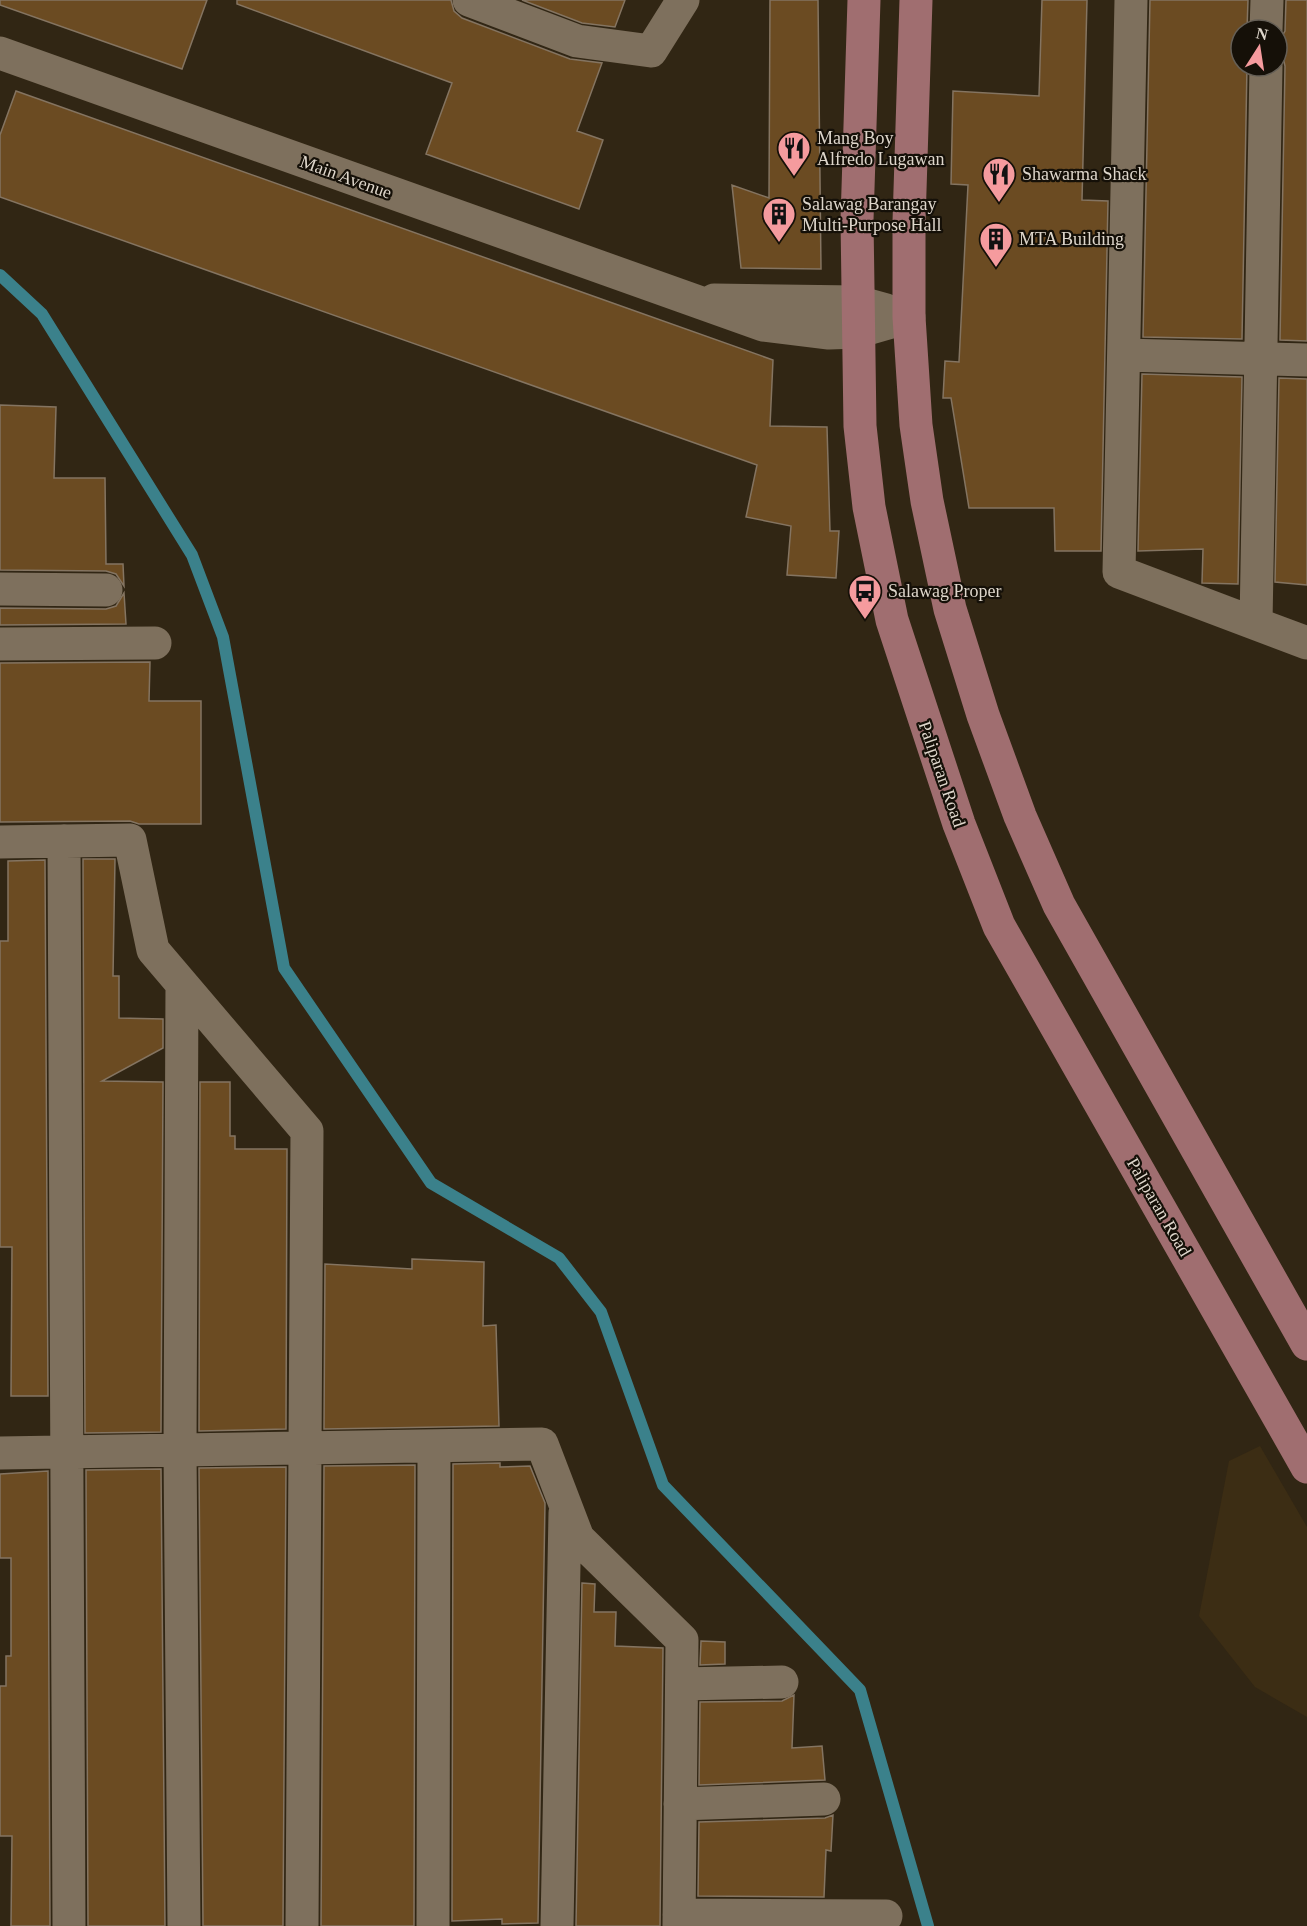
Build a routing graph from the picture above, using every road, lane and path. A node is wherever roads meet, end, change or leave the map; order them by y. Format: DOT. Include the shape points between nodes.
graph roads {
  1 [pos="470,0"];
  2 [pos="683,0"];
  3 [pos="864,0"];
  4 [pos="916,0"];
  5 [pos="1131,0"];
  6 [pos="1267,0"];
  7 [pos="1266,18"];
  8 [pos="0,53"];
  9 [pos="1266,78"];
  10 [pos="857,317"];
  11 [pos="909,317"];
  12 [pos="1124,355"];
  13 [pos="1260,359"];
  14 [pos="1307,360"];
  15 [pos="0,589"];
  16 [pos="106,590"];
  17 [pos="1256,622"];
  18 [pos="155,643"];
  19 [pos="1307,643"];
  20 [pos="0,644"];
  21 [pos="64,841"];
  22 [pos="0,842"];
  23 [pos="182,984"];
  24 [pos="1307,1344"];
  25 [pos="434,1446"];
  26 [pos="305,1448"];
  27 [pos="180,1450"];
  28 [pos="68,1452"];
  29 [pos="0,1453"];
  30 [pos="1307,1467"];
  31 [pos="566,1505"];
  32 [pos="782,1682"];
  33 [pos="682,1684"];
  34 [pos="824,1800"];
  35 [pos="680,1804"];
  36 [pos="886,1916"];
  37 [pos="679,1920"];
  38 [pos="69,1926"];
  39 [pos="184,1926"];
  40 [pos="302,1926"];
  41 [pos="433,1926"];
  42 [pos="557,1926"];
  1 -- 2 [label="street" via="577,41 651,51"];
  3 -- 10 [label="main road, Paliparan Road"];
  4 -- 11 [label="main road"];
  5 -- 12 [label="street"];
  6 -- 7 [label="street"];
  8 -- 10 [label="street, Main Avenue" via="763,325 829,333"];
  9 -- 13 [label="street"];
  10 -- 11 [label="street, Main Avenue"];
  10 -- 30 [label="main road, Paliparan Road" via="860,426 869,507 892,620 924,725 975,865 999,926"];
  11 -- 24 [label="main road" via="916,425 950,609 1020,816 1059,905"];
  12 -- 13 [label="street"];
  12 -- 17 [label="street" via="1119,572"];
  13 -- 14 [label="street"];
  13 -- 17 [label="street"];
  15 -- 16 [label="street"];
  17 -- 19 [label="street"];
  18 -- 20 [label="street"];
  21 -- 22 [label="street"];
  21 -- 23 [label="street" via="130,840 153,950"];
  21 -- 28 [label="street"];
  23 -- 26 [label="street" via="308,1131"];
  23 -- 27 [label="street"];
  25 -- 26 [label="street"];
  25 -- 31 [label="street" via="542,1444"];
  25 -- 41 [label="street"];
  26 -- 27 [label="street"];
  26 -- 40 [label="street"];
  27 -- 28 [label="street"];
  27 -- 39 [label="street"];
  28 -- 29 [label="street"];
  28 -- 38 [label="street"];
  31 -- 33 [label="street" via="579,1538 682,1640"];
  31 -- 42 [label="street"];
  32 -- 33 [label="street"];
  33 -- 35 [label="street"];
  34 -- 35 [label="street"];
  35 -- 37 [label="street"];
  36 -- 37 [label="street"];
}
